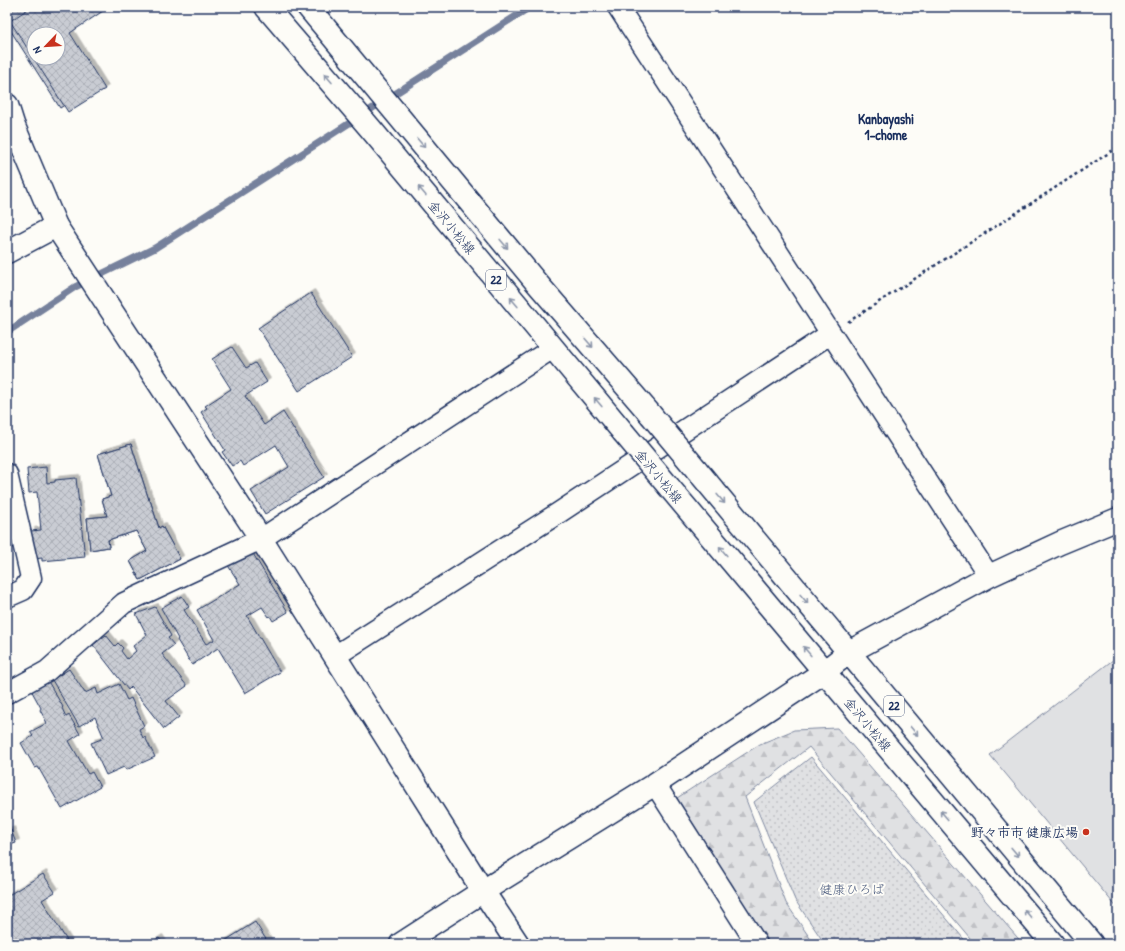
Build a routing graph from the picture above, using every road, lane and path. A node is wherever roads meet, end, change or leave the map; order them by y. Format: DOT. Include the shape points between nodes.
graph roads {
  1 [pos="266,7"];
  2 [pos="308,7"];
  3 [pos="618,7"];
  4 [pos="7,105"];
  5 [pos="1118,147"];
  6 [pos="56,226"];
  7 [pos="7,252"];
  8 [pos="830,334"];
  9 [pos="553,348"];
  10 [pos="7,474"];
  11 [pos="1118,519"];
  12 [pos="261,539"];
  13 [pos="989,576"];
  14 [pos="7,597"];
  15 [pos="849,652"];
  16 [pos="334,656"];
  17 [pos="824,672"];
  18 [pos="7,693"];
  19 [pos="655,784"];
  20 [pos="483,891"];
  21 [pos="401,944"];
  22 [pos="518,944"];
  23 [pos="757,944"];
  24 [pos="1053,944"];
  25 [pos="1092,944"];
  9 -- 1 [label="main road, 金沢小松線 / 22, one-way"];
  2 -- 15 [label="main road, 22, one-way, bridge" via="536,282 651,414"];
  3 -- 8 [label="street"];
  4 -- 6 [label="main road"];
  5 -- 8 [label="path"];
  6 -- 7 [label="main road"];
  6 -- 12 [label="main road"];
  8 -- 13 [label="street"];
  8 -- 16 [label="street"];
  9 -- 12 [label="street"];
  17 -- 9 [label="main road, 金沢小松線 / 22, one-way, bridge"];
  10 -- 14 [label="street" via="31,578 23,590"];
  11 -- 13 [label="main road"];
  12 -- 16 [label="main road"];
  12 -- 18 [label="street" via="124,603 47,671"];
  13 -- 15 [label="main road"];
  15 -- 17 [label="main road"];
  15 -- 25 [label="main road, 22, one-way"];
  16 -- 20 [label="main road"];
  17 -- 19 [label="main road"];
  24 -- 17 [label="main road, 金沢小松線 / 22, one-way"];
  19 -- 20 [label="main road"];
  19 -- 23 [label="street"];
  20 -- 21 [label="main road"];
  20 -- 22 [label="main road"];
}
